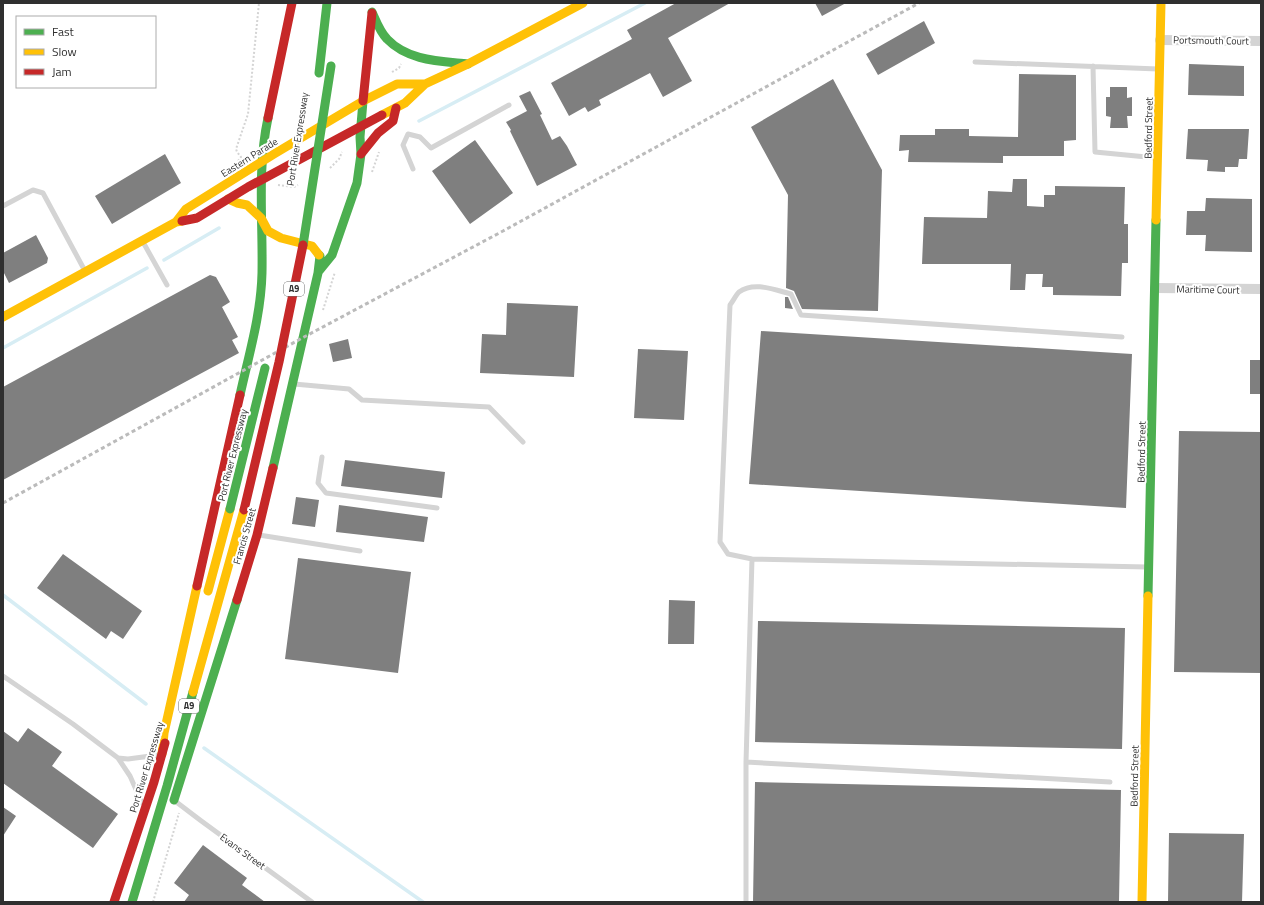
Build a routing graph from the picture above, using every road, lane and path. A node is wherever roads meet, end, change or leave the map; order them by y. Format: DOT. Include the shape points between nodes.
graph roads {
  1 [pos="259,3"];
  2 [pos="292,3"];
  3 [pos="327,3"];
  4 [pos="583,3"];
  5 [pos="1161,3"];
  6 [pos="372,8"];
  7 [pos="1160,40"];
  8 [pos="1261,41"];
  9 [pos="332,62"];
  10 [pos="975,62"];
  11 [pos="468,64"];
  12 [pos="1093,66"];
  13 [pos="1160,69"];
  14 [pos="318,77"];
  15 [pos="425,84"];
  16 [pos="363,102"];
  17 [pos="509,105"];
  18 [pos="396,108"];
  19 [pos="312,119"];
  20 [pos="361,128"];
  21 [pos="263,140"];
  22 [pos="274,154"];
  23 [pos="361,154"];
  24 [pos="1158,158"];
  25 [pos="237,162"];
  26 [pos="261,162"];
  27 [pos="301,164"];
  28 [pos="413,169"];
  29 [pos="261,181"];
  30 [pos="228,199"];
  31 [pos="3,206"];
  32 [pos="261,218"];
  33 [pos="176,222"];
  34 [pos="292,235"];
  35 [pos="143,241"];
  36 [pos="289,250"];
  37 [pos="86,272"];
  38 [pos="318,273"];
  39 [pos="167,286"];
  40 [pos="1155,288"];
  41 [pos="1261,289"];
  42 [pos="3,317"];
  43 [pos="1122,337"];
  44 [pos="268,356"];
  45 [pos="294,384"];
  46 [pos="523,442"];
  47 [pos="322,457"];
  48 [pos="437,508"];
  49 [pos="257,535"];
  50 [pos="360,552"];
  51 [pos="752,559"];
  52 [pos="1149,567"];
  53 [pos="205,601"];
  54 [pos="196,632"];
  55 [pos="3,676"];
  56 [pos="162,754"];
  57 [pos="118,758"];
  58 [pos="746,762"];
  59 [pos="1110,782"];
  60 [pos="176,804"];
  61 [pos="145,810"];
  62 [pos="157,851"];
  63 [pos="114,902"];
  64 [pos="132,902"];
  65 [pos="140,902"];
  66 [pos="153,902"];
  67 [pos="312,902"];
  68 [pos="746,902"];
  69 [pos="1142,902"];
  1 -- 25 [label="path" via="248,114 236,149 241,157"];
  2 -- 21 [label="main road"];
  3 -- 14 [label="main road"];
  4 -- 11 [label="main road, Eastern Parade"];
  5 -- 7 [label="main road, Bedford Street"];
  6 -- 11 [label="main road" via="387,39 406,53 419,58"];
  6 -- 16 [label="main road"];
  7 -- 8 [label="street, Portsmouth Court"];
  7 -- 13 [label="main road, Bedford Street"];
  9 -- 64 [label="main road, A9, bridge" via="298,268 244,510"];
  10 -- 12 [label="lane"];
  11 -- 15 [label="main road, Eastern Parade"];
  12 -- 13 [label="lane"];
  12 -- 24 [label="lane" via="1095,152"];
  13 -- 24 [label="main road, Bedford Street"];
  15 -- 16 [label="main road, Eastern Parade" via="397,84"];
  15 -- 18 [label="main road, Eastern Parade"];
  16 -- 20 [label="main road"];
  16 -- 22 [label="main road, Eastern Parade"];
  17 -- 28 [label="lane" via="430,148 420,137 408,134 403,145"];
  18 -- 20 [label="main road, Eastern Parade"];
  18 -- 23 [label="main road" via="393,121 378,133"];
  19 -- 27 [label="main road, Port River Expressway"];
  20 -- 23 [label="main road"];
  20 -- 27 [label="main road, Eastern Parade"];
  21 -- 22 [label="main road"];
  21 -- 26 [label="main road"];
  22 -- 26 [label="main road, Eastern Parade"];
  22 -- 27 [label="main road"];
  23 -- 38 [label="main road" via="357,183 332,255"];
  24 -- 40 [label="main road, Bedford Street"];
  26 -- 29 [label="main road"];
  26 -- 33 [label="main road, Eastern Parade" via="186,209"];
  27 -- 29 [label="main road, Eastern Parade"];
  29 -- 30 [label="main road, Eastern Parade"];
  29 -- 32 [label="main road"];
  30 -- 32 [label="main road" via="247,205"];
  30 -- 33 [label="main road, Eastern Parade" via="197,218"];
  31 -- 37 [label="lane" via="33,190 43,193"];
  32 -- 38 [label="main road" via="268,231 281,238 312,246 320,256"];
  32 -- 56 [label="main road" via="262,273 255,333 166,725"];
  33 -- 35 [label="main road, Eastern Parade"];
  34 -- 36 [label="main road"];
  35 -- 37 [label="main road, Eastern Parade"];
  35 -- 39 [label="lane"];
  37 -- 42 [label="main road, Eastern Parade"];
  38 -- 45 [label="main road, Francis Street"];
  40 -- 41 [label="street, Maritime Court"];
  40 -- 52 [label="main road, Bedford Street"];
  43 -- 51 [label="lane" via="801,315 791,294 765,287 751,287 739,292 730,305 720,542 728,554"];
  44 -- 53 [label="main road, Port River Expressway, bridge"];
  45 -- 46 [label="lane" via="349,389 362,400 489,407"];
  45 -- 49 [label="main road, Francis Street"];
  47 -- 48 [label="lane" via="318,483 326,493"];
  49 -- 50 [label="lane"];
  49 -- 60 [label="main road, Francis Street"];
  51 -- 52 [label="lane"];
  51 -- 58 [label="lane"];
  52 -- 69 [label="main road, Bedford Street"];
  54 -- 56 [label="main road, Port River Expressway / A9"];
  55 -- 57 [label="lane"];
  56 -- 57 [label="lane"];
  56 -- 61 [label="main road, Port River Expressway / A9"];
  57 -- 61 [label="lane" via="130,776"];
  58 -- 59 [label="lane"];
  58 -- 68 [label="lane"];
  60 -- 66 [label="path"];
  60 -- 67 [label="lane, Evans Street"];
  61 -- 63 [label="main road, Port River Expressway / A9"];
  62 -- 65 [label="main road"];
}
